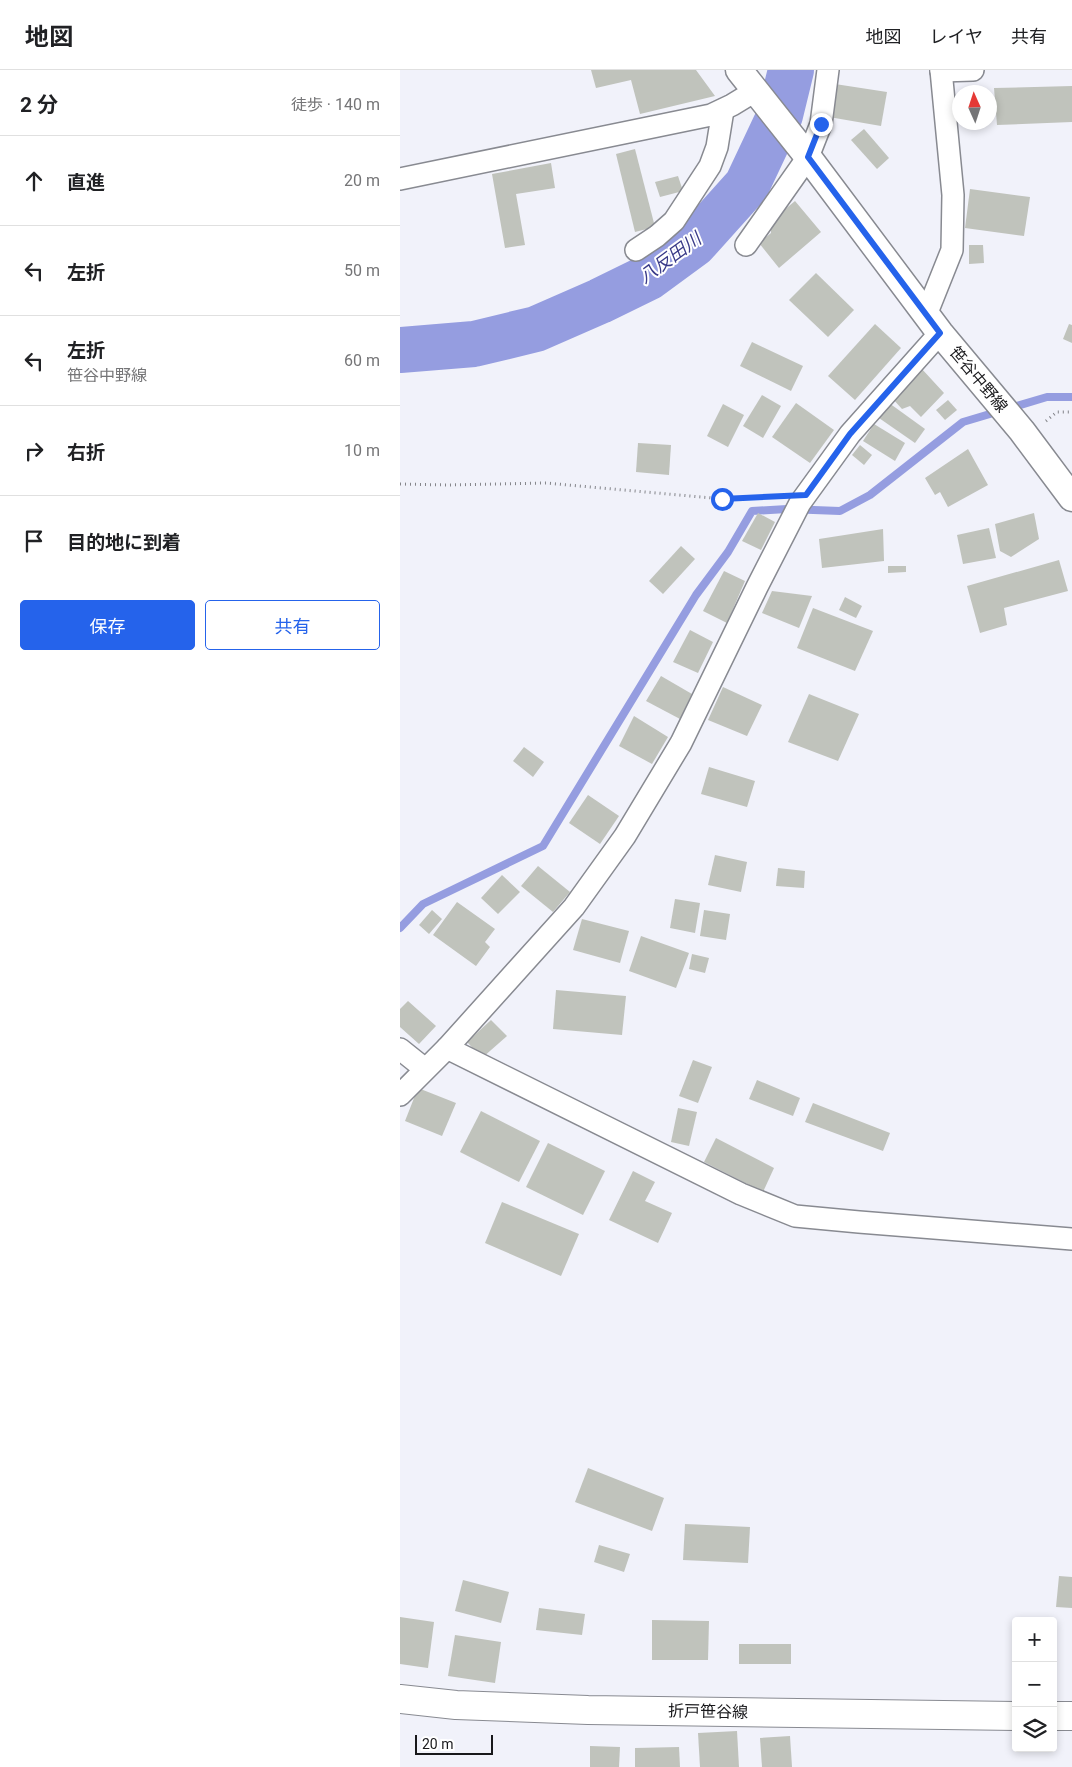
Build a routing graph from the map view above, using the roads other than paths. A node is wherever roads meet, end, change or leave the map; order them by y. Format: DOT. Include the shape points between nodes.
graph roads {
  1 [pos="739,70"];
  2 [pos="828,70"];
  3 [pos="941,70"];
  4 [pos="973,70"];
  5 [pos="757,92"];
  6 [pos="723,110"];
  7 [pos="808,157"];
  8 [pos="400,179"];
  9 [pos="746,245"];
  10 [pos="636,250"];
  11 [pos="934,324"];
  12 [pos="1072,498"];
  13 [pos="447,1048"];
  14 [pos="400,1049"];
  15 [pos="425,1069"];
  16 [pos="400,1095"];
  17 [pos="1072,1239"];
  18 [pos="400,1699"];
  19 [pos="1012,1716"];
  20 [pos="1057,1716"];
  21 [pos="1072,1716"];
  1 -- 5 [label="street, 笹谷中野線"];
  2 -- 7 [label="street" via="821,124"];
  3 -- 4 [label="street"];
  3 -- 11 [label="street" via="953,195 952,250"];
  5 -- 6 [label="street"];
  5 -- 7 [label="street, 笹谷中野線"];
  6 -- 8 [label="street"];
  6 -- 10 [label="street" via="718,147 710,166 674,221"];
  7 -- 9 [label="street"];
  7 -- 11 [label="street, 笹谷中野線"];
  11 -- 12 [label="street, 笹谷中野線" via="1022,430"];
  11 -- 13 [label="street" via="800,506 681,743 625,836 574,908"];
  13 -- 15 [label="street"];
  13 -- 17 [label="street" via="741,1194 795,1216"];
  14 -- 15 [label="street"];
  15 -- 16 [label="street"];
  18 -- 19 [label="main road, 折戸笹谷線" via="456,1705 588,1710"];
  20 -- 21 [label="main road"];
}
